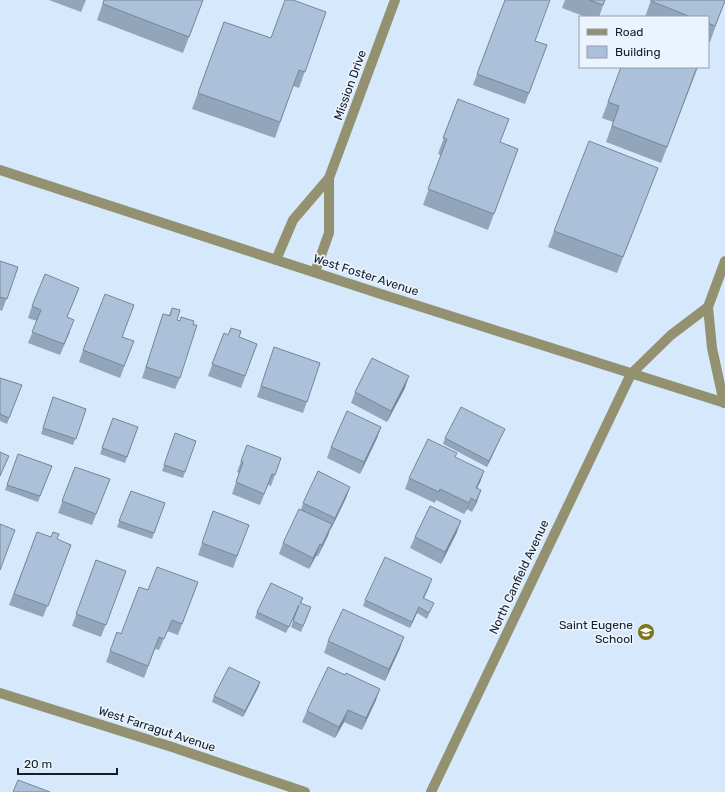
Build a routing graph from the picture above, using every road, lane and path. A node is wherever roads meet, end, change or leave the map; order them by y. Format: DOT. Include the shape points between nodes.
graph roads {
  1 [pos="395,0"];
  2 [pos="0,170"];
  3 [pos="329,178"];
  4 [pos="276,260"];
  5 [pos="725,261"];
  6 [pos="315,272"];
  7 [pos="708,308"];
  8 [pos="631,374"];
  9 [pos="725,403"];
  10 [pos="0,693"];
  11 [pos="305,792"];
  12 [pos="431,792"];
  1 -- 3 [label="street, Mission Drive"];
  2 -- 4 [label="street, West Foster Avenue"];
  3 -- 4 [label="street, Mission Drive" via="293,220"];
  3 -- 6 [label="street, Mission Drive" via="329,233"];
  4 -- 6 [label="street, West Foster Avenue"];
  5 -- 7 [label="street"];
  6 -- 8 [label="street, West Foster Avenue"];
  7 -- 8 [label="street" via="671,335"];
  7 -- 9 [label="street" via="712,348"];
  8 -- 9 [label="street, West Foster Avenue"];
  8 -- 12 [label="street, North Canfield Avenue"];
  10 -- 11 [label="street, West Farragut Avenue"];
}
